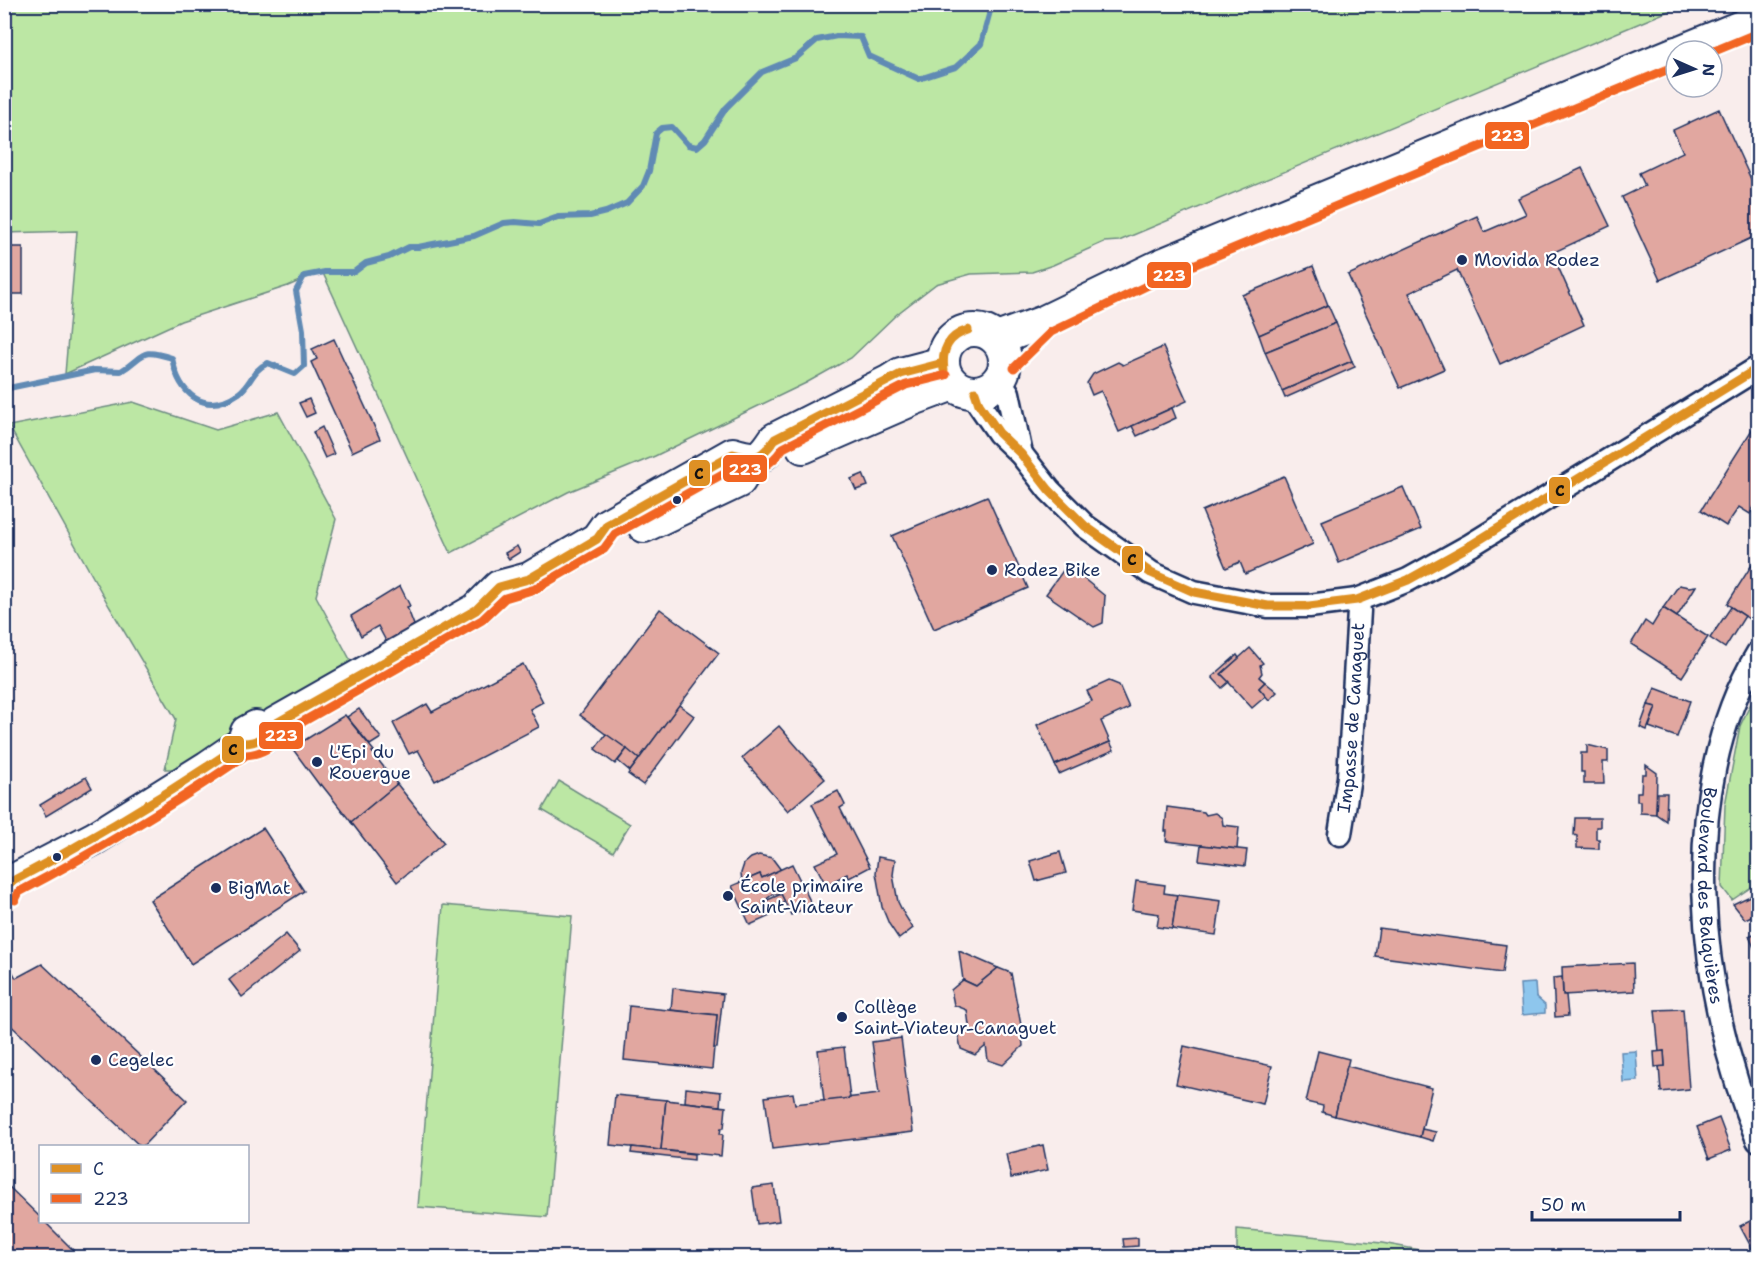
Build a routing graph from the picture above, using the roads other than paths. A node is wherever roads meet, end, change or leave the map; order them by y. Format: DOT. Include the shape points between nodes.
graph roads {
  1 [pos="1758,20"];
  2 [pos="1711,39"];
  3 [pos="1664,58"];
  4 [pos="1758,368"];
  5 [pos="979,369"];
  6 [pos="1021,454"];
  7 [pos="1357,600"];
  8 [pos="1758,653"];
  9 [pos="1340,834"];
  10 [pos="6,887"];
  11 [pos="1758,1140"];
  1 -- 2 [label="main road"];
  3 -- 5 [label="main road" via="1164,264 1044,322"];
  4 -- 7 [label="street" via="1471,545 1408,580"];
  5 -- 6 [label="street" via="1008,393"];
  5 -- 6 [label="street" via="979,404 999,433"];
  5 -- 10 [label="main road" via="901,374 775,439 740,482 608,543 597,539 529,579 509,602 477,609 275,724 264,723 247,732 243,743 208,767 95,838"];
  6 -- 7 [label="street" via="1085,526 1151,573 1194,592 1268,606"];
  7 -- 9 [label="street, Impasse de Canaguet" via="1349,777"];
  8 -- 11 [label="street, Boulevard des Balquières" via="1733,703 1721,739 1708,809 1705,878 1706,931 1719,1018 1738,1089"];
}
